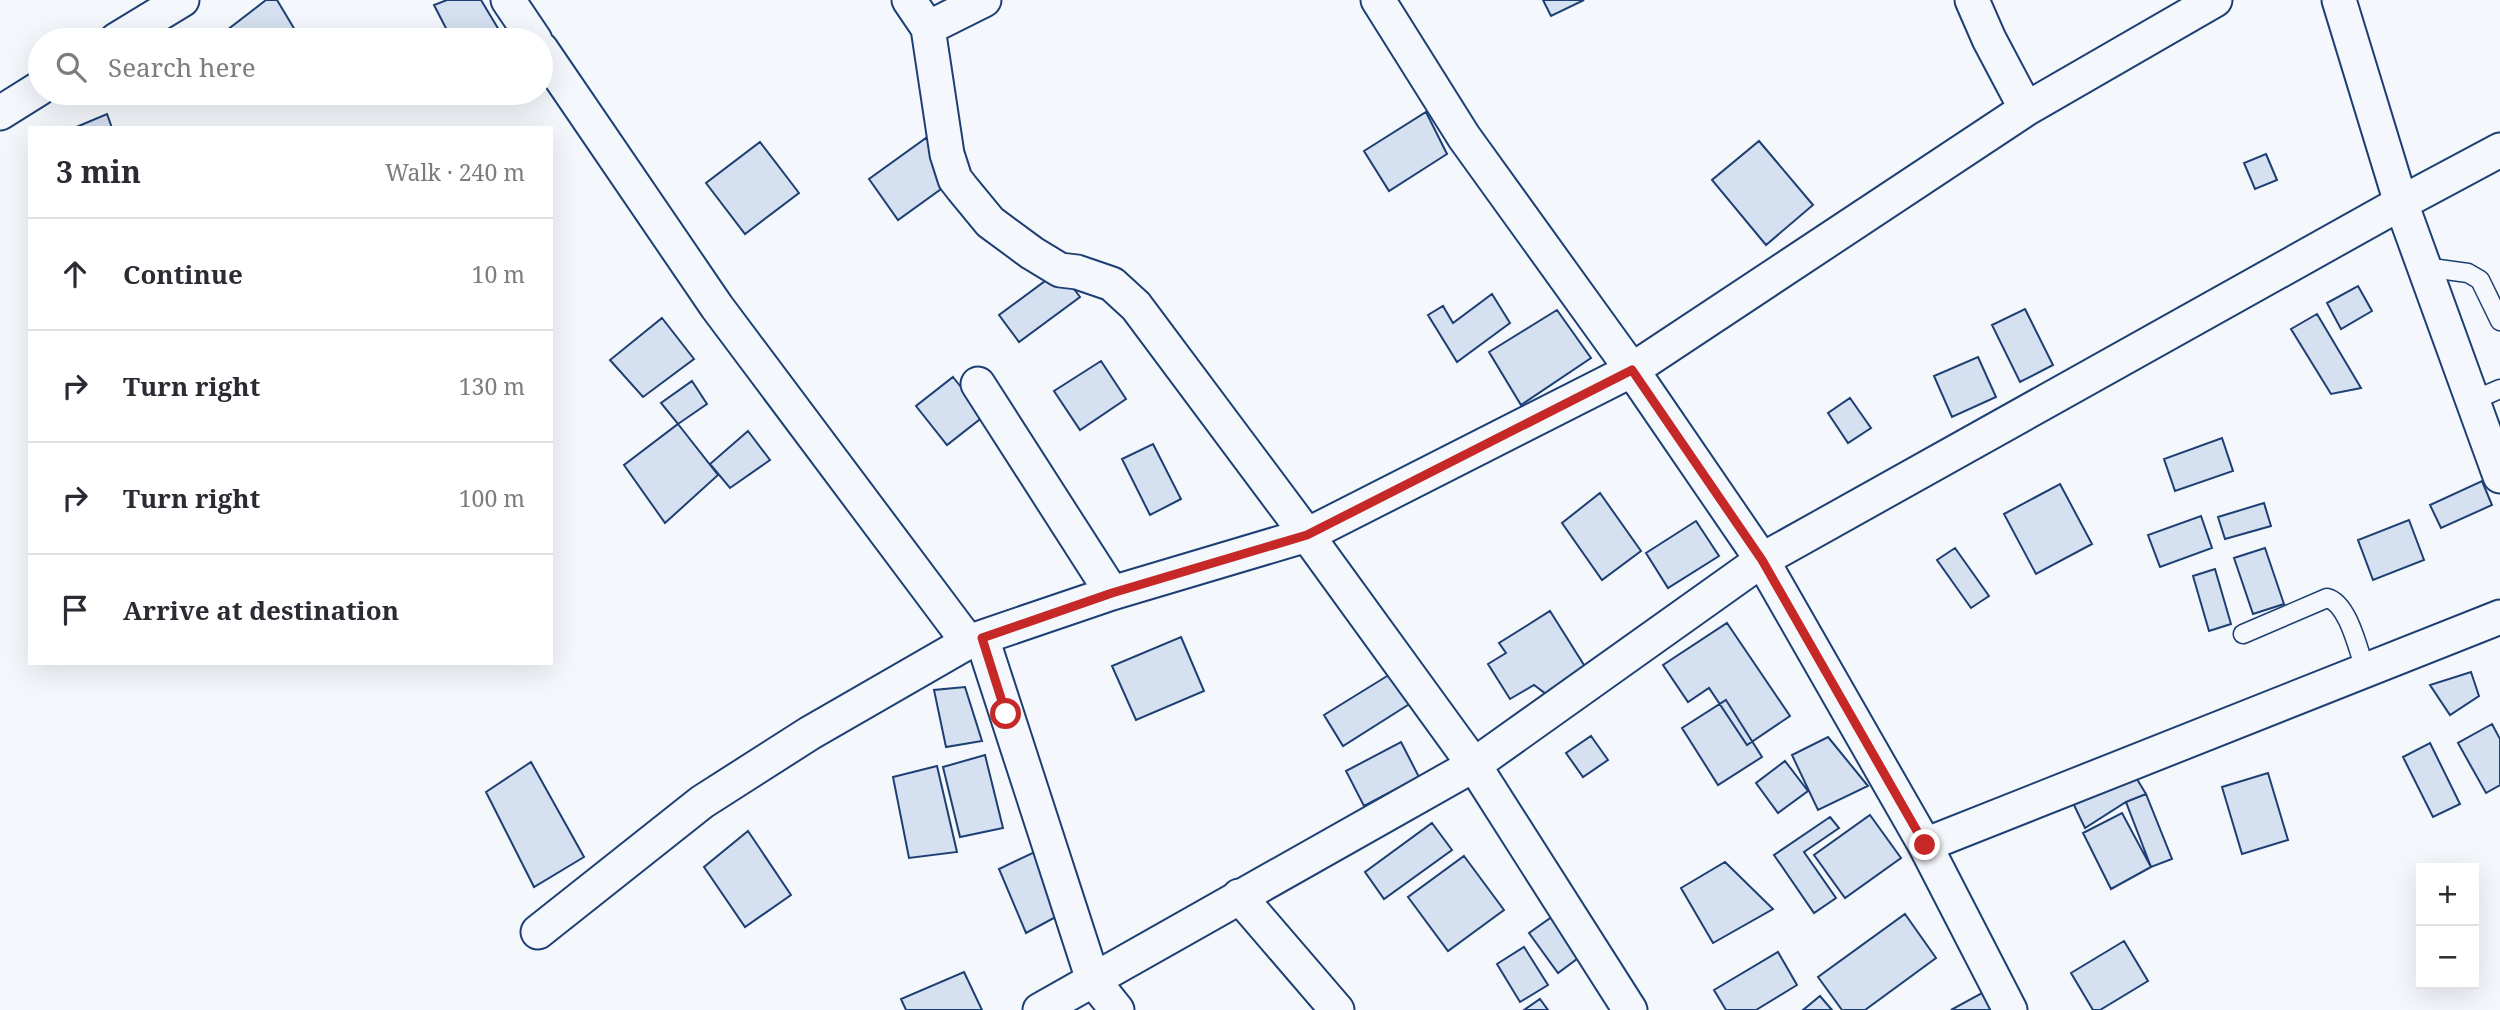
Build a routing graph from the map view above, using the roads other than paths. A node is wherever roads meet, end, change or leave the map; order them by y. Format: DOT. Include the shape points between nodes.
graph roads {
  1 [pos="182,0"];
  2 [pos="508,0"];
  3 [pos="909,0"];
  4 [pos="984,0"];
  5 [pos="1378,0"];
  6 [pos="1972,0"];
  7 [pos="2215,0"];
  8 [pos="2339,0"];
  9 [pos="136,28"];
  10 [pos="527,28"];
  11 [pos="928,28"];
  12 [pos="553,67"];
  13 [pos="28,96"];
  14 [pos="2026,109"];
  15 [pos="0,113"];
  16 [pos="2500,150"];
  17 [pos="2401,202"];
  18 [pos="2424,267"];
  19 [pos="2500,321"];
  20 [pos="1632,370"];
  21 [pos="978,384"];
  22 [pos="2486,395"];
  23 [pos="2500,476"];
  24 [pos="1307,535"];
  25 [pos="1762,560"];
  26 [pos="1112,593"];
  27 [pos="2500,617"];
  28 [pos="2243,635"];
  29 [pos="975,640"];
  30 [pos="2365,669"];
  31 [pos="1474,765"];
  32 [pos="1925,845"];
  33 [pos="1239,896"];
  34 [pos="538,932"];
  35 [pos="1093,980"];
  36 [pos="1040,1010"];
  37 [pos="1117,1010"];
  38 [pos="1337,1010"];
  39 [pos="1630,1010"];
  40 [pos="2010,1010"];
  1 -- 9 [label="street"];
  2 -- 10 [label="street"];
  3 -- 11 [label="street"];
  4 -- 11 [label="street"];
  5 -- 20 [label="street" via="1464,137"];
  6 -- 14 [label="street"];
  7 -- 14 [label="street"];
  8 -- 17 [label="street"];
  11 -- 24 [label="street" via="947,154 962,188 990,222 1031,253 1060,270 1112,284 1136,306"];
  12 -- 29 [label="street" via="717,307"];
  13 -- 15 [label="street"];
  14 -- 20 [label="street"];
  16 -- 17 [label="street"];
  17 -- 18 [label="street"];
  17 -- 25 [label="street"];
  18 -- 19 [label="lane" via="2468,273 2480,280"];
  18 -- 22 [label="street"];
  20 -- 24 [label="street"];
  20 -- 25 [label="street"];
  21 -- 26 [label="street"];
  22 -- 23 [label="street"];
  24 -- 26 [label="street"];
  24 -- 31 [label="street"];
  25 -- 31 [label="street"];
  25 -- 32 [label="street"];
  26 -- 29 [label="street"];
  27 -- 30 [label="street"];
  28 -- 30 [label="lane" via="2327,598 2335,600"];
  29 -- 34 [label="street" via="810,733 702,802"];
  29 -- 35 [label="street"];
  30 -- 32 [label="street"];
  31 -- 33 [label="street"];
  31 -- 39 [label="street"];
  32 -- 40 [label="street"];
  33 -- 35 [label="street"];
  33 -- 38 [label="street"];
  35 -- 36 [label="street"];
  35 -- 37 [label="street"];
}
